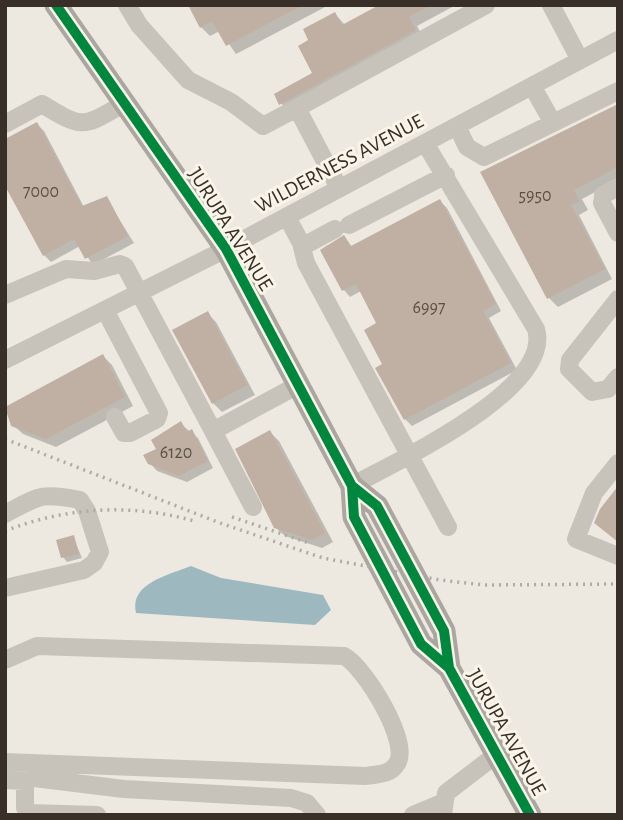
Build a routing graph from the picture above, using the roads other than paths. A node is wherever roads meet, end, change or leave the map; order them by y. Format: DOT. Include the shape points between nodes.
graph roads {
  1 [pos="56,5"];
  2 [pos="127,5"];
  3 [pos="486,5"];
  4 [pos="551,5"];
  5 [pos="618,40"];
  6 [pos="580,60"];
  7 [pos="532,86"];
  8 [pos="618,91"];
  9 [pos="125,103"];
  10 [pos="297,108"];
  11 [pos="553,123"];
  12 [pos="5,124"];
  13 [pos="457,126"];
  14 [pos="425,143"];
  15 [pos="446,175"];
  16 [pos="618,187"];
  17 [pos="339,188"];
  18 [pos="287,216"];
  19 [pos="618,233"];
  20 [pos="301,243"];
  21 [pos="226,249"];
  22 [pos="141,292"];
  23 [pos="5,295"];
  24 [pos="618,299"];
  25 [pos="105,310"];
  26 [pos="5,360"];
  27 [pos="618,377"];
  28 [pos="298,385"];
  29 [pos="115,417"];
  30 [pos="213,430"];
  31 [pos="408,454"];
  32 [pos="618,463"];
  33 [pos="352,486"];
  34 [pos="253,507"];
  35 [pos="5,514"];
  36 [pos="448,527"];
  37 [pos="618,556"];
  38 [pos="5,589"];
  39 [pos="5,660"];
  40 [pos="497,754"];
  41 [pos="5,762"];
  42 [pos="5,780"];
  43 [pos="25,781"];
  44 [pos="444,808"];
  45 [pos="97,815"];
  46 [pos="317,815"];
  47 [pos="413,815"];
  48 [pos="530,815"];
  1 -- 9 [label="main road, JURUPA AVENUE"];
  2 -- 10 [label="street" via="188,80 231,102 263,126"];
  3 -- 10 [label="street"];
  4 -- 6 [label="street"];
  5 -- 6 [label="street, WILDERNESS AVENUE"];
  6 -- 7 [label="street, WILDERNESS AVENUE"];
  7 -- 11 [label="street"];
  7 -- 13 [label="street, WILDERNESS AVENUE"];
  8 -- 11 [label="street"];
  9 -- 12 [label="street" via="89,123 72,122 42,104"];
  9 -- 21 [label="main road, JURUPA AVENUE"];
  10 -- 17 [label="street"];
  11 -- 13 [label="street" via="484,157 467,147"];
  13 -- 14 [label="street, WILDERNESS AVENUE"];
  14 -- 15 [label="street"];
  14 -- 17 [label="street, WILDERNESS AVENUE"];
  15 -- 20 [label="street"];
  15 -- 31 [label="street" via="536,329 537,345 507,391 467,422"];
  16 -- 19 [label="street" via="603,195 602,203"];
  17 -- 18 [label="street, WILDERNESS AVENUE"];
  18 -- 20 [label="street"];
  18 -- 21 [label="street, WILDERNESS AVENUE"];
  20 -- 31 [label="street" via="306,262"];
  21 -- 22 [label="street, WILDERNESS AVENUE"];
  21 -- 28 [label="main road, JURUPA AVENUE"];
  22 -- 23 [label="street" via="120,264 94,271 66,269"];
  22 -- 25 [label="street, WILDERNESS AVENUE"];
  22 -- 30 [label="street"];
  24 -- 27 [label="street" via="570,360 569,369 592,392 608,389"];
  25 -- 26 [label="street, WILDERNESS AVENUE"];
  25 -- 29 [label="street" via="159,413 158,419 130,433 124,433"];
  28 -- 30 [label="street"];
  28 -- 33 [label="main road, JURUPA AVENUE"];
  30 -- 34 [label="street"];
  31 -- 33 [label="street"];
  31 -- 36 [label="street"];
  32 -- 37 [label="street" via="594,493 576,539"];
  33 -- 40 [label="main road, JURUPA AVENUE" via="354,517 421,645 449,668"];
  35 -- 38 [label="street" via="50,494 79,500 100,552 84,570"];
  39 -- 41 [label="street" via="37,646 344,656 356,662 376,691 398,739 400,758 386,773 366,776"];
  40 -- 44 [label="street" via="446,793"];
  40 -- 48 [label="main road, JURUPA AVENUE"];
  42 -- 43 [label="street"];
  43 -- 45 [label="street" via="29,813"];
  43 -- 46 [label="street" via="34,778 124,789 291,798 307,803"];
  44 -- 47 [label="street"];
}
